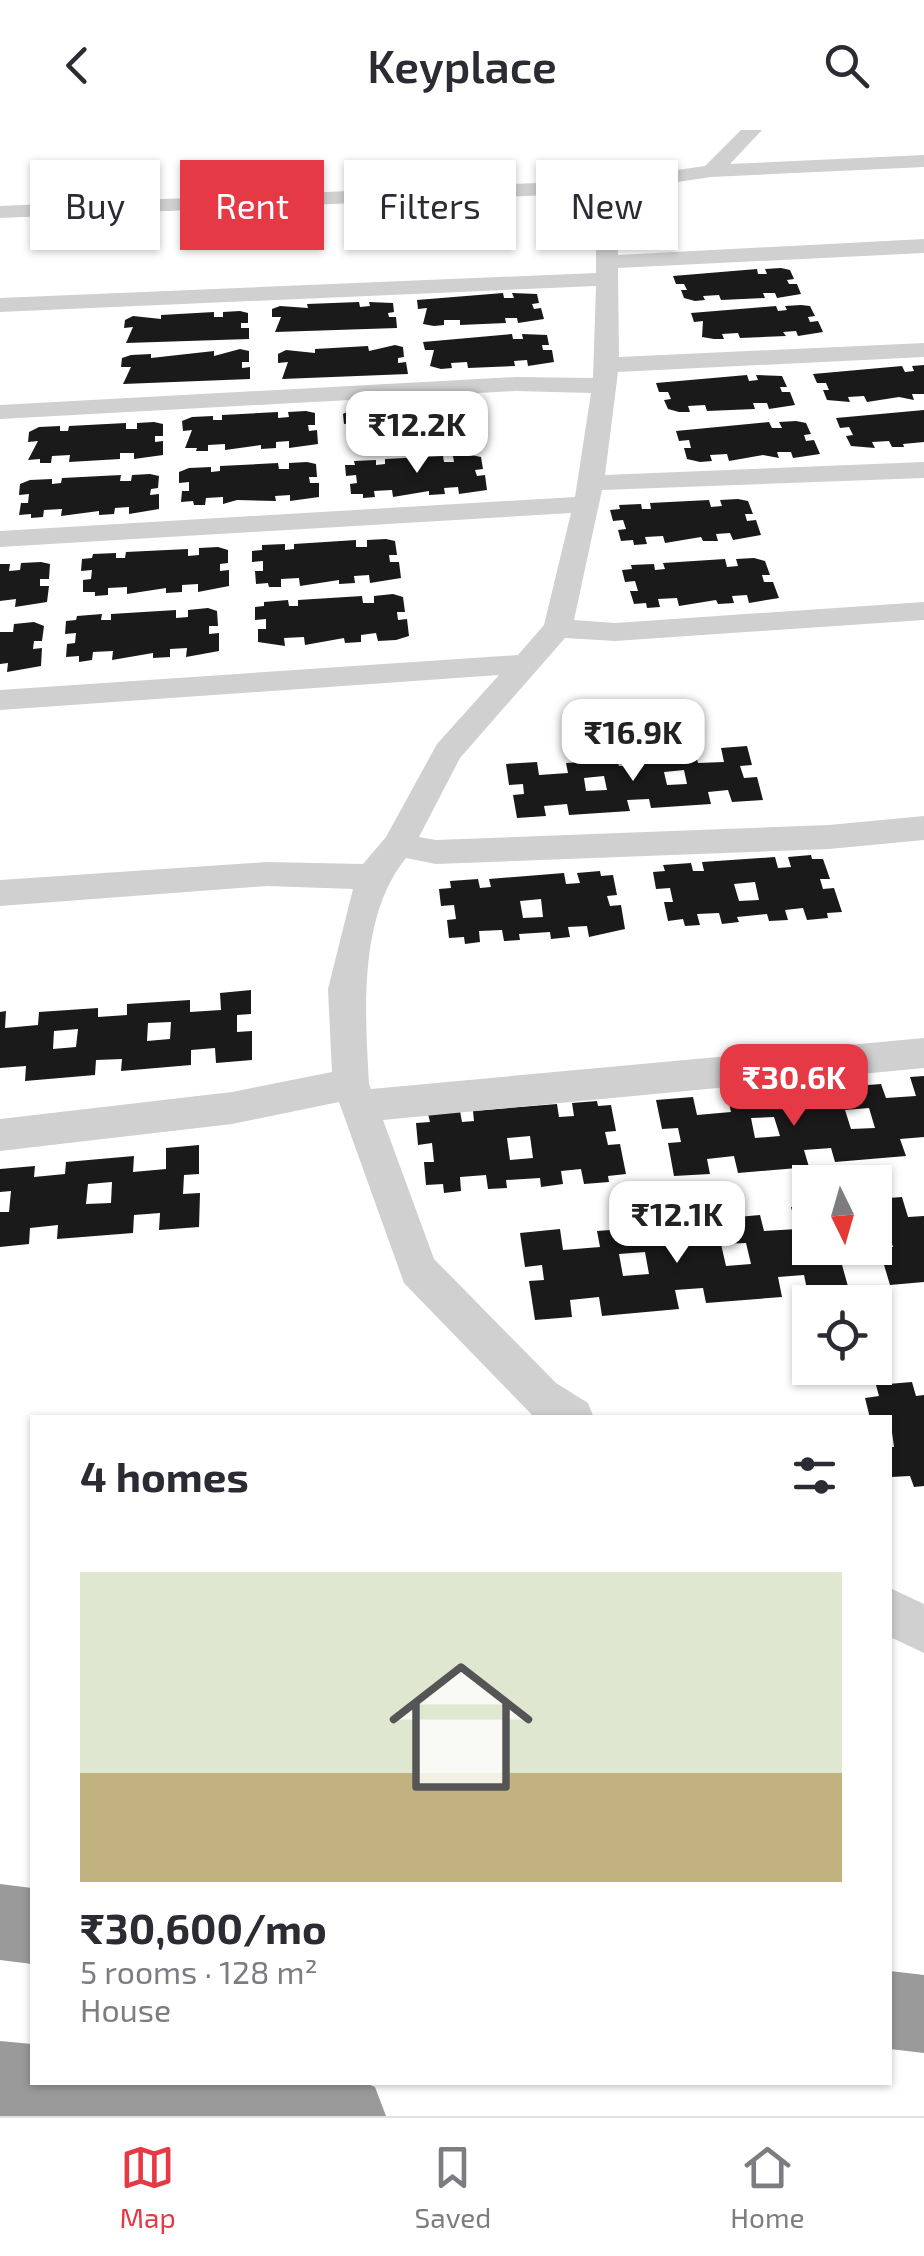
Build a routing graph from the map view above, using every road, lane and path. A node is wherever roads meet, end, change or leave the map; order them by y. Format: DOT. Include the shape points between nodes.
graph roads {
  1 [pos="752,130"];
  2 [pos="924,161"];
  3 [pos="712,171"];
  4 [pos="678,176"];
  5 [pos="536,189"];
  6 [pos="0,212"];
  7 [pos="924,246"];
  8 [pos="607,250"];
  9 [pos="607,271"];
  10 [pos="0,305"];
  11 [pos="924,350"];
  12 [pos="606,375"];
  13 [pos="0,412"];
  14 [pos="924,470"];
  15 [pos="588,494"];
  16 [pos="0,539"];
  17 [pos="924,611"];
  18 [pos="558,628"];
  19 [pos="524,664"];
  20 [pos="0,700"];
  21 [pos="924,828"];
  22 [pos="398,845"];
  23 [pos="372,876"];
  24 [pos="0,894"];
  25 [pos="924,1054"];
  26 [pos="356,1095"];
  27 [pos="0,1135"];
  28 [pos="568,1415"];
  29 [pos="892,1613"];
  30 [pos="924,1630"];
  31 [pos="0,1922"];
  32 [pos="30,1926"];
  33 [pos="892,2010"];
  34 [pos="924,2014"];
  35 [pos="0,2082"];
  36 [pos="30,2085"];
  37 [pos="31,2085"];
  38 [pos="346,2116"];
  1 -- 3 [label="street"];
  2 -- 3 [label="street"];
  3 -- 4 [label="street"];
  5 -- 6 [label="street"];
  7 -- 9 [label="street"];
  8 -- 9 [label="street"];
  9 -- 10 [label="street"];
  9 -- 12 [label="street"];
  11 -- 12 [label="street"];
  12 -- 13 [label="street"];
  12 -- 15 [label="street"];
  14 -- 15 [label="street"];
  15 -- 16 [label="street"];
  15 -- 18 [label="street"];
  17 -- 18 [label="street" via="614,632"];
  18 -- 19 [label="street"];
  19 -- 20 [label="street"];
  19 -- 22 [label="street" via="448,752"];
  21 -- 22 [label="street" via="436,852"];
  22 -- 23 [label="street"];
  23 -- 24 [label="street" via="267,874"];
  23 -- 26 [label="street" via="346,989"];
  25 -- 26 [label="street"];
  26 -- 27 [label="street"];
  26 -- 28 [label="street" via="418,1270 541,1397"];
  29 -- 30 [label="street"];
  31 -- 32 [label="highway"];
  33 -- 34 [label="highway"];
  35 -- 36 [label="highway"];
  37 -- 38 [label="highway"];
}
